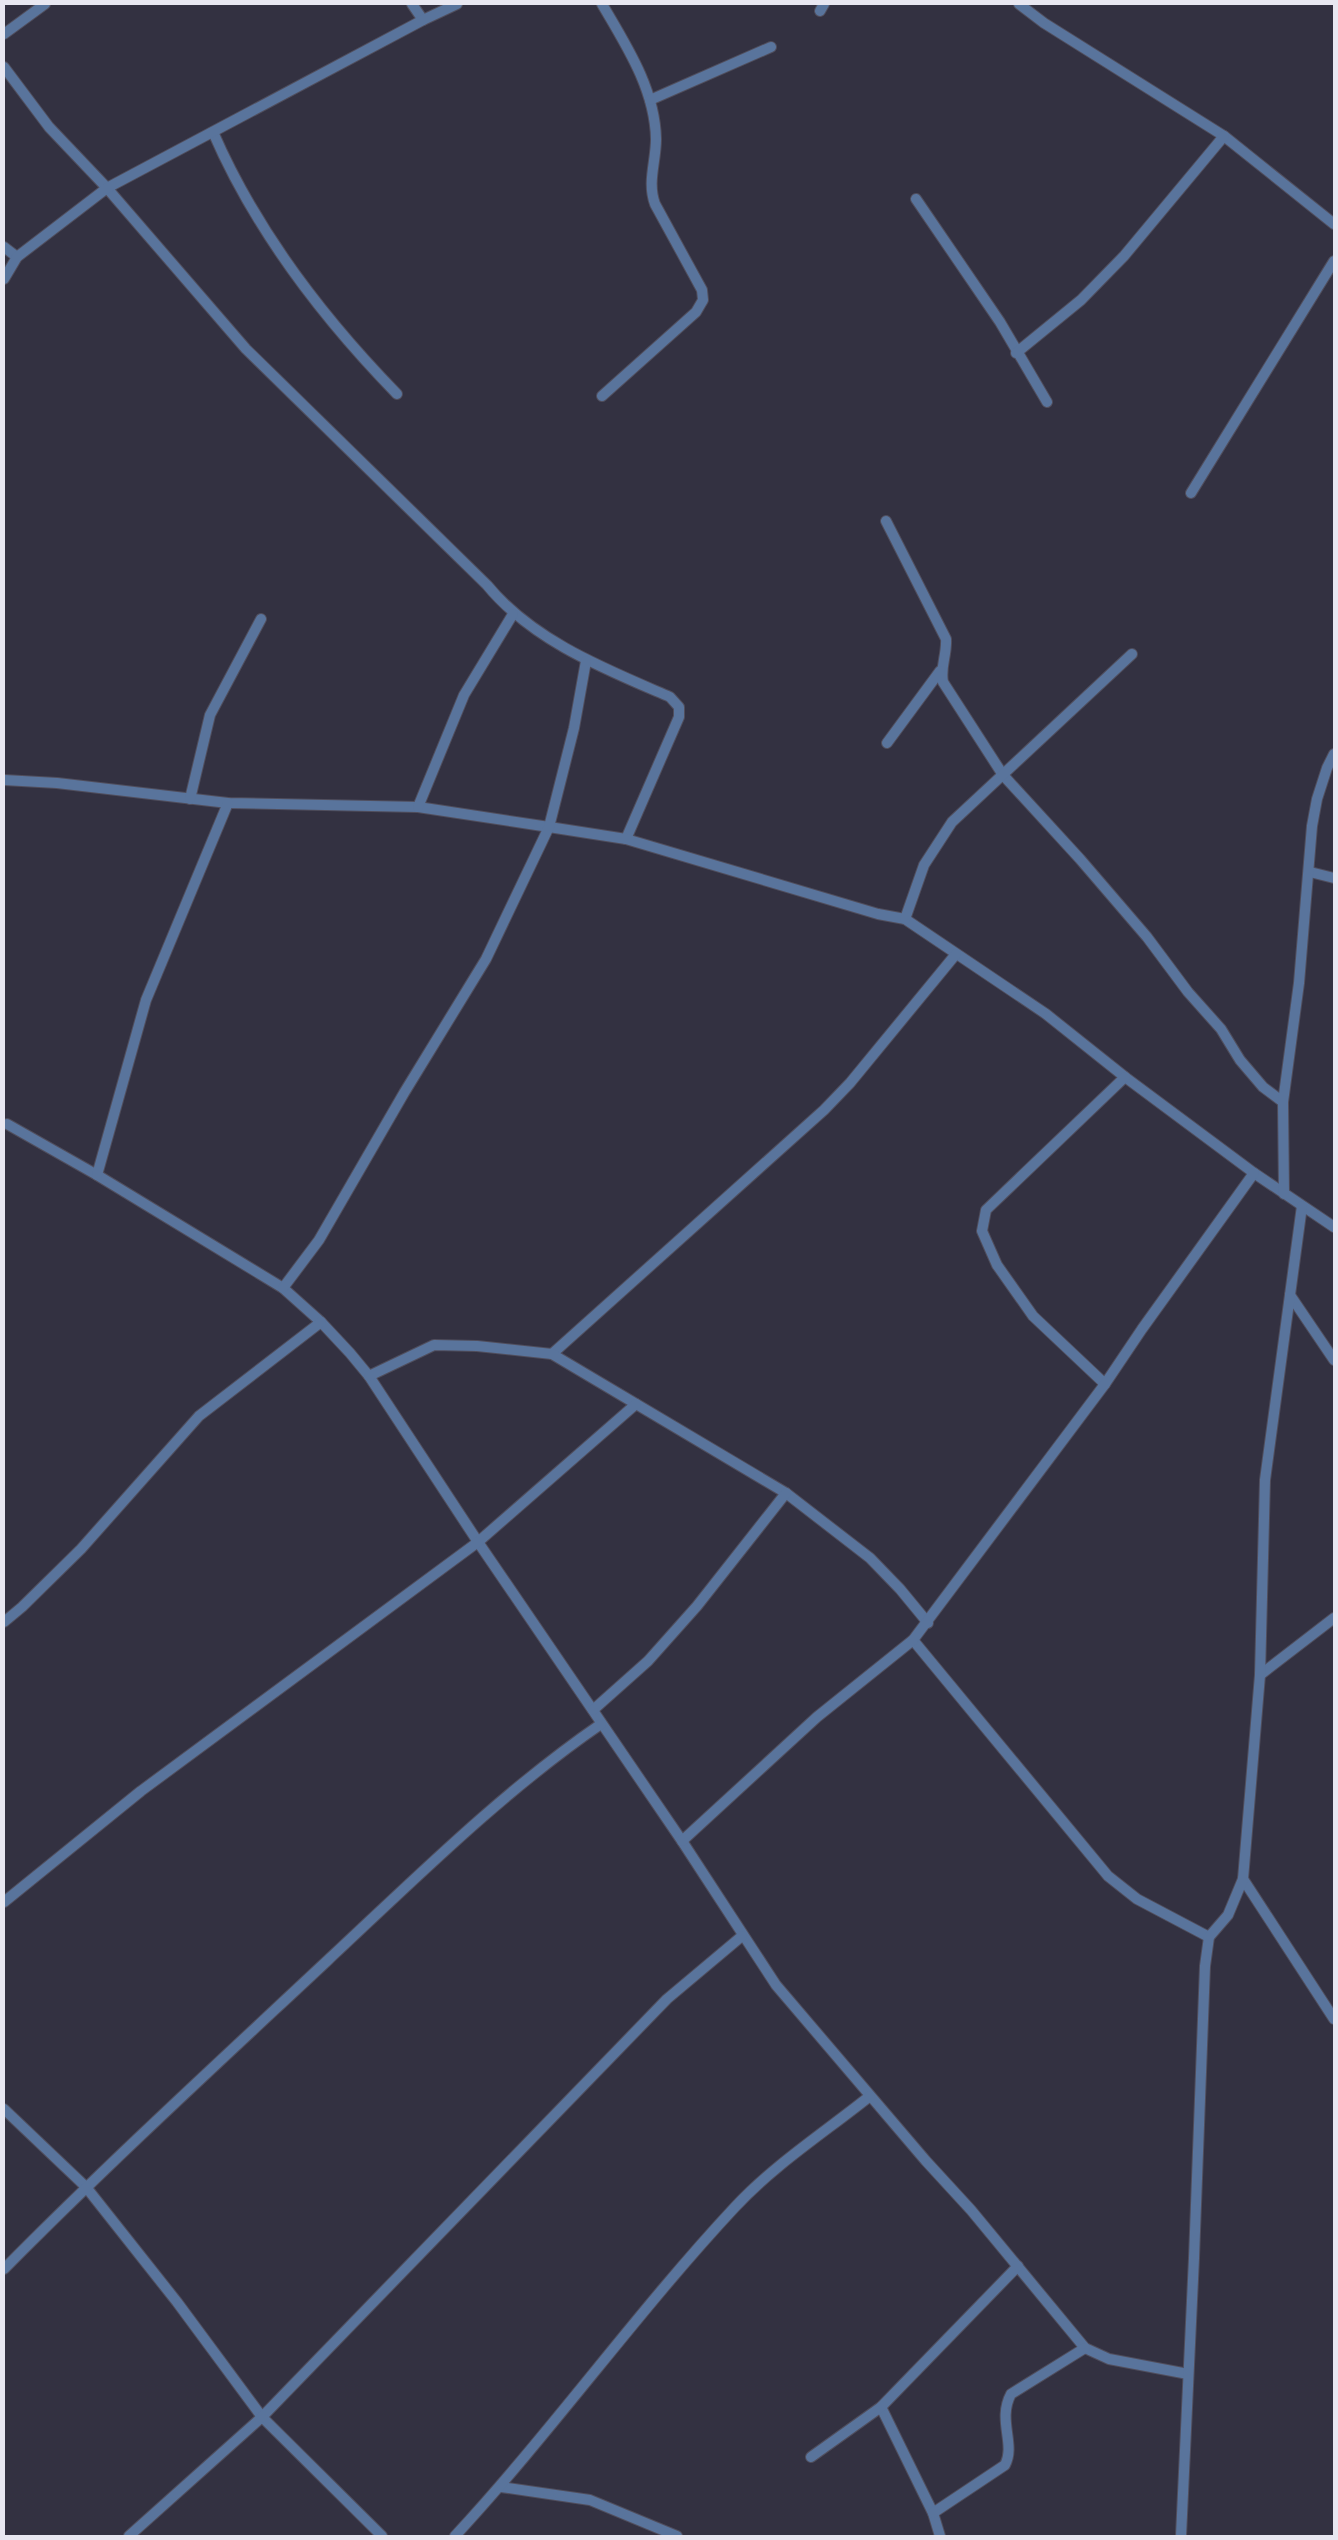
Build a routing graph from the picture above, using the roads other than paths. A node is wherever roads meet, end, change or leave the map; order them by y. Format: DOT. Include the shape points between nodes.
graph roads {
  1 [pos="45,4"];
  2 [pos="412,4"];
  3 [pos="457,4"];
  4 [pos="602,4"];
  5 [pos="1019,4"];
  6 [pos="423,20"];
  7 [pos="4,34"];
  8 [pos="771,47"];
  9 [pos="4,68"];
  10 [pos="650,100"];
  11 [pos="213,132"];
  12 [pos="1224,136"];
  13 [pos="106,188"];
  14 [pos="916,199"];
  15 [pos="1334,224"];
  16 [pos="4,247"];
  17 [pos="17,257"];
  18 [pos="1334,262"];
  19 [pos="4,278"];
  20 [pos="1016,352"];
  21 [pos="397,394"];
  22 [pos="602,396"];
  23 [pos="1047,402"];
  24 [pos="1190,493"];
  25 [pos="886,521"];
  26 [pos="513,614"];
  27 [pos="262,619"];
  28 [pos="1132,654"];
  29 [pos="586,661"];
  30 [pos="940,671"];
  31 [pos="887,743"];
  32 [pos="1334,754"];
  33 [pos="1003,775"];
  34 [pos="4,780"];
  35 [pos="190,798"];
  36 [pos="228,803"];
  37 [pos="418,807"];
  38 [pos="549,827"];
  39 [pos="626,839"];
  40 [pos="1310,872"];
  41 [pos="1334,878"];
  42 [pos="905,919"];
  43 [pos="956,954"];
  44 [pos="1125,1077"];
  45 [pos="1282,1102"];
  46 [pos="7,1124"];
  47 [pos="1254,1173"];
  48 [pos="96,1175"];
  49 [pos="1284,1194"];
  50 [pos="1302,1206"];
  51 [pos="1334,1227"];
  52 [pos="283,1288"];
  53 [pos="1290,1295"];
  54 [pos="321,1322"];
  55 [pos="552,1354"];
  56 [pos="1334,1360"];
  57 [pos="369,1376"];
  58 [pos="1105,1384"];
  59 [pos="636,1404"];
  60 [pos="786,1494"];
  61 [pos="478,1542"];
  62 [pos="1334,1618"];
  63 [pos="4,1622"];
  64 [pos="928,1623"];
  65 [pos="913,1640"];
  66 [pos="1260,1675"];
  67 [pos="593,1710"];
  68 [pos="602,1724"];
  69 [pos="682,1842"];
  70 [pos="1243,1879"];
  71 [pos="4,1902"];
  72 [pos="742,1936"];
  73 [pos="1209,1937"];
  74 [pos="1334,2019"];
  75 [pos="870,2096"];
  76 [pos="4,2109"];
  77 [pos="86,2187"];
  78 [pos="1018,2266"];
  79 [pos="4,2269"];
  80 [pos="1084,2348"];
  81 [pos="1188,2374"];
  82 [pos="881,2407"];
  83 [pos="262,2417"];
  84 [pos="811,2457"];
  85 [pos="501,2487"];
  86 [pos="933,2513"];
  87 [pos="129,2536"];
  88 [pos="382,2536"];
  89 [pos="455,2536"];
  90 [pos="677,2536"];
  91 [pos="940,2536"];
  92 [pos="1180,2536"];
  1 -- 7 [label="street"];
  2 -- 6 [label="street"];
  3 -- 6 [label="street"];
  4 -- 10 [label="street" via="632,54"];
  5 -- 12 [label="street"];
  6 -- 11 [label="street"];
  8 -- 10 [label="street"];
  9 -- 13 [label="street" via="50,127"];
  10 -- 22 [label="street" via="656,139 650,190 654,204 702,290 703,300 696,312"];
  11 -- 13 [label="street"];
  11 -- 21 [label="street" via="232,175 275,244 345,337"];
  12 -- 15 [label="street"];
  12 -- 20 [label="street" via="1112,269 1081,300"];
  13 -- 17 [label="street"];
  13 -- 26 [label="street" via="246,349"];
  14 -- 20 [label="street" via="1000,322"];
  16 -- 17 [label="street"];
  17 -- 19 [label="street"];
  18 -- 24 [label="street"];
  20 -- 23 [label="street"];
  25 -- 30 [label="street" via="946,640 947,654"];
  26 -- 29 [label="street"];
  26 -- 37 [label="street" via="464,695"];
  27 -- 35 [label="street" via="210,715"];
  28 -- 33 [label="street"];
  29 -- 38 [label="street" via="574,728"];
  29 -- 39 [label="street" via="670,697 679,707 679,717 667,749"];
  30 -- 31 [label="street"];
  30 -- 33 [label="street" via="943,682"];
  32 -- 40 [label="street" via="1317,799"];
  33 -- 42 [label="street" via="952,822 937,841 924,865"];
  33 -- 45 [label="street" via="1136,925 1221,1029 1257,1080"];
  34 -- 35 [label="street"];
  35 -- 36 [label="street"];
  36 -- 37 [label="street"];
  36 -- 48 [label="street" via="146,1000"];
  37 -- 38 [label="street"];
  38 -- 39 [label="street"];
  38 -- 52 [label="street" via="486,959 319,1240"];
  39 -- 42 [label="street" via="878,914"];
  40 -- 41 [label="street"];
  40 -- 45 [label="street"];
  42 -- 43 [label="street"];
  43 -- 44 [label="street" via="1046,1014"];
  43 -- 55 [label="street" via="824,1110"];
  44 -- 47 [label="street"];
  44 -- 58 [label="street" via="986,1210 982,1231 997,1265 1033,1316"];
  45 -- 49 [label="street"];
  46 -- 48 [label="street"];
  47 -- 49 [label="street"];
  47 -- 58 [label="street"];
  48 -- 52 [label="street"];
  49 -- 50 [label="street"];
  50 -- 51 [label="street"];
  50 -- 53 [label="street"];
  52 -- 54 [label="street"];
  53 -- 56 [label="street"];
  53 -- 66 [label="street" via="1265,1480"];
  54 -- 57 [label="street"];
  54 -- 63 [label="street" via="199,1416 82,1549"];
  55 -- 57 [label="street" via="434,1345"];
  55 -- 59 [label="street"];
  57 -- 61 [label="street"];
  58 -- 64 [label="street"];
  59 -- 60 [label="street"];
  59 -- 61 [label="street"];
  60 -- 64 [label="street" via="870,1558"];
  60 -- 67 [label="street" via="697,1606 654,1654"];
  61 -- 67 [label="street"];
  61 -- 71 [label="street" via="141,1791"];
  62 -- 66 [label="street"];
  64 -- 65 [label="street"];
  65 -- 69 [label="street" via="817,1717"];
  65 -- 73 [label="street" via="1108,1876 1137,1899"];
  66 -- 70 [label="street"];
  67 -- 68 [label="street"];
  68 -- 69 [label="street"];
  68 -- 77 [label="street" via="542,1765 502,1799"];
  69 -- 72 [label="street"];
  70 -- 73 [label="street" via="1228,1915"];
  70 -- 74 [label="street"];
  72 -- 75 [label="street" via="776,1985"];
  72 -- 83 [label="street" via="667,2000"];
  73 -- 81 [label="street" via="1203,1993"];
  75 -- 78 [label="street"];
  75 -- 85 [label="street" via="736,2206 642,2314"];
  76 -- 77 [label="street"];
  77 -- 79 [label="street"];
  77 -- 83 [label="street"];
  78 -- 80 [label="street"];
  78 -- 82 [label="street"];
  80 -- 81 [label="street" via="1109,2359"];
  80 -- 86 [label="street" via="1012,2394 1006,2403 1004,2416 1008,2458"];
  81 -- 92 [label="street"];
  82 -- 84 [label="street"];
  82 -- 86 [label="street"];
  83 -- 87 [label="street"];
  83 -- 88 [label="street"];
  85 -- 89 [label="street"];
  85 -- 90 [label="street" via="590,2500"];
  86 -- 91 [label="street"];
}
